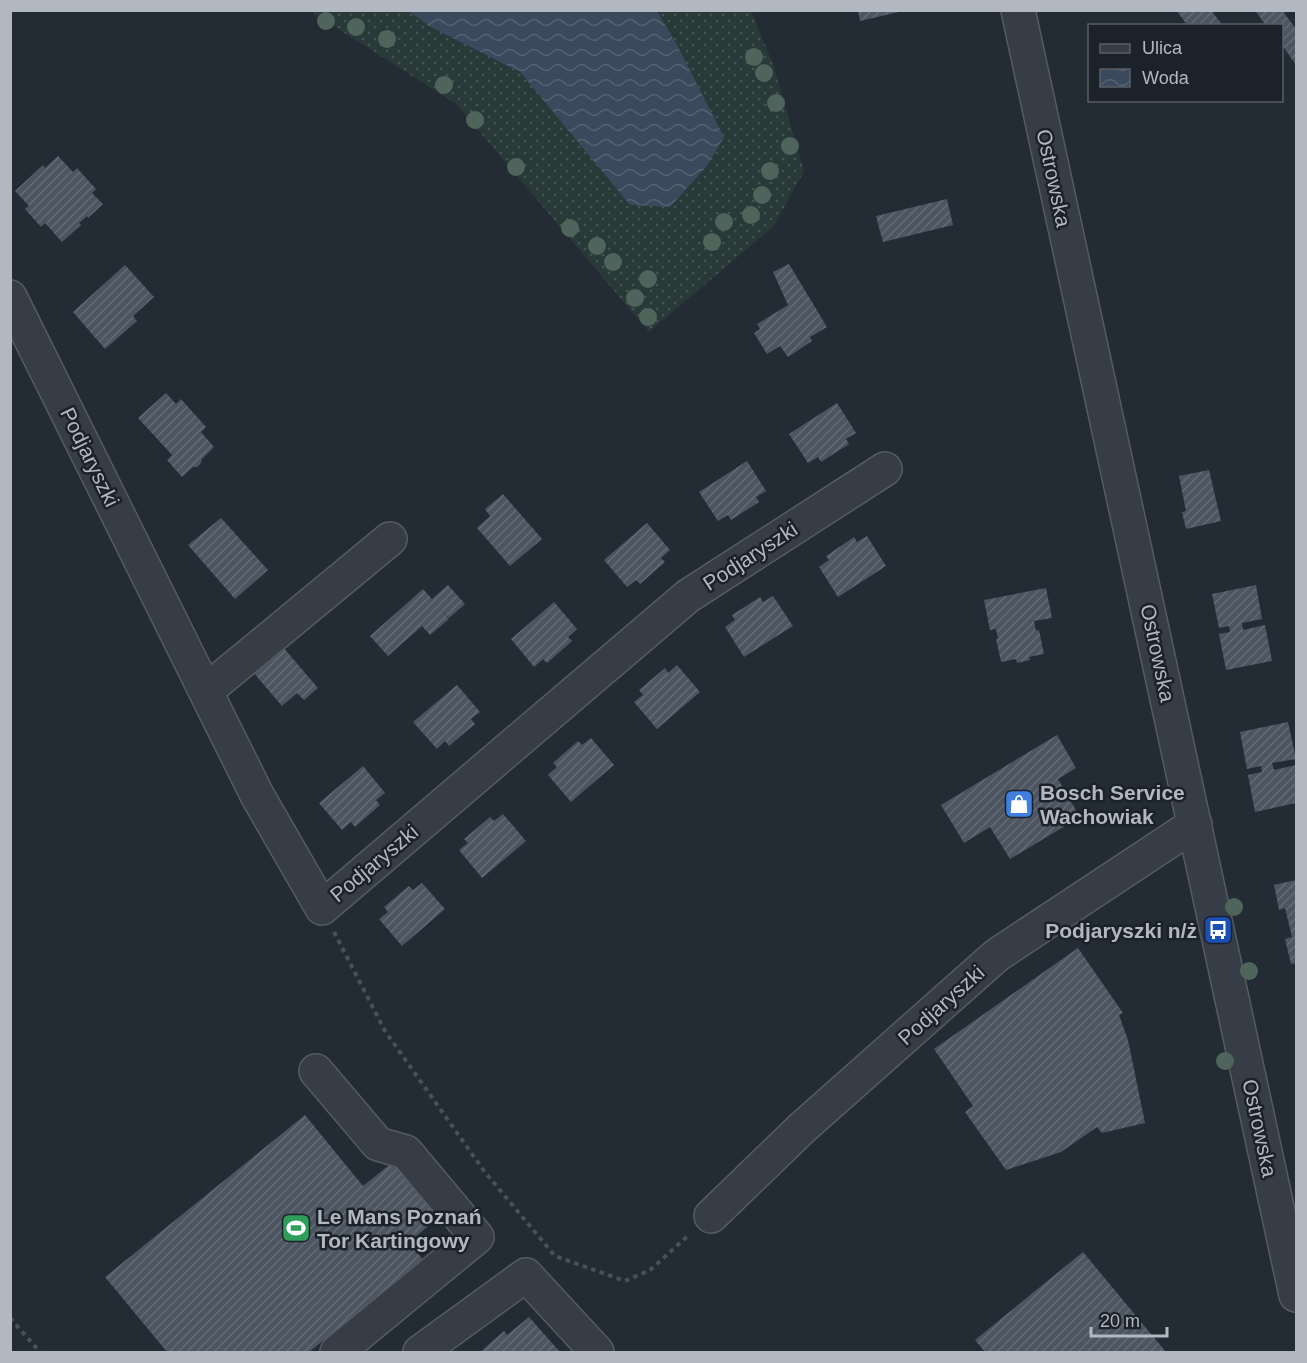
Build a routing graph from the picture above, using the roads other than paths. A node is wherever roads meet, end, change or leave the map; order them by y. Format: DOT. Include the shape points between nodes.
graph roads {
  1 [pos="1018,10"];
  2 [pos="10,297"];
  3 [pos="885,469"];
  4 [pos="390,539"];
  5 [pos="206,691"];
  6 [pos="1195,824"];
  7 [pos="316,1071"];
  8 [pos="711,1216"];
  9 [pos="1296,1295"];
  10 [pos="337,1353"];
  11 [pos="420,1353"];
  12 [pos="597,1353"];
  1 -- 6 [label="street, Ostrowska"];
  2 -- 5 [label="street, Podjaryszki"];
  3 -- 5 [label="street, Podjaryszki" via="688,596 321,908 257,795"];
  4 -- 5 [label="street"];
  6 -- 8 [label="street, Podjaryszki" via="998,954 802,1128"];
  6 -- 9 [label="street, Ostrowska"];
  7 -- 10 [label="street" via="378,1144 406,1152 477,1237"];
  11 -- 12 [label="street" via="526,1275"];
}
